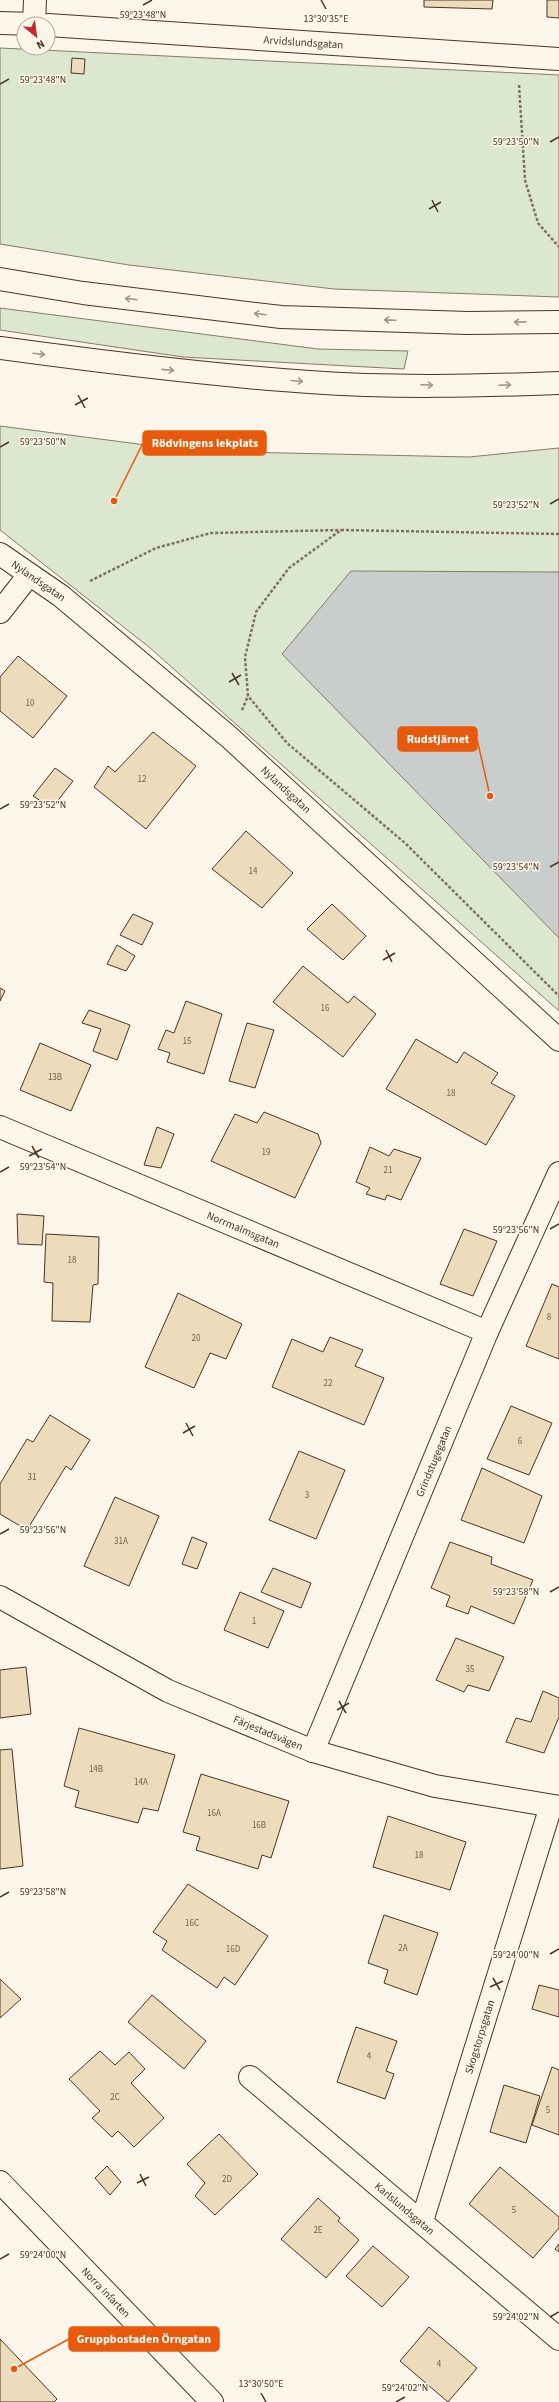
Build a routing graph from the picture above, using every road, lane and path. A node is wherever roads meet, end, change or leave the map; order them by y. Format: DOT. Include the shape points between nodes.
graph roads {
  1 [pos="35,0"];
  2 [pos="34,16"];
  3 [pos="0,23"];
  4 [pos="16,23"];
  5 [pos="56,26"];
  6 [pos="517,57"];
  7 [pos="559,59"];
  8 [pos="559,247"];
  9 [pos="0,279"];
  10 [pos="559,322"];
  11 [pos="0,348"];
  12 [pos="559,383"];
  13 [pos="341,530"];
  14 [pos="559,534"];
  15 [pos="0,554"];
  16 [pos="29,575"];
  17 [pos="61,596"];
  18 [pos="0,612"];
  19 [pos="559,996"];
  20 [pos="559,1040"];
  21 [pos="0,1127"];
  22 [pos="559,1173"];
  23 [pos="487,1332"];
  24 [pos="0,1597"];
  25 [pos="313,1751"];
  26 [pos="555,1807"];
  27 [pos="250,2077"];
  28 [pos="0,2182"];
  29 [pos="422,2221"];
  30 [pos="559,2339"];
  31 [pos="212,2402"];
  1 -- 2 [label="main road"];
  3 -- 4 [label="main road"];
  5 -- 6 [label="main road, Arvidslundsgatan"];
  6 -- 7 [label="main road, Arvidslundsgatan"];
  6 -- 8 [label="path" via="526,180 538,223"];
  10 -- 9 [label="main road, one-way" via="468,323 281,317 83,293"];
  11 -- 12 [label="main road, one-way" via="168,370 310,382 466,387"];
  13 -- 14 [label="path"];
  13 -- 17 [label="path" via="211,533 156,548"];
  13 -- 19 [label="path" via="289,568 256,612 245,657 248,696 287,743 405,843"];
  15 -- 16 [label="main road, Nylandsgatan"];
  16 -- 17 [label="main road, Nylandsgatan"];
  16 -- 18 [label="main road"];
  17 -- 20 [label="main road, Nylandsgatan" via="229,737"];
  21 -- 23 [label="main road, Norrmalmsgatan"];
  22 -- 23 [label="main road, Grindstugegatan"];
  23 -- 25 [label="main road, Grindstugegatan"];
  24 -- 25 [label="main road, Färjestadsvägen" via="168,1691"];
  25 -- 26 [label="main road, Färjestadsvägen" via="435,1786"];
  26 -- 29 [label="main road, Skogstorpsgatan"];
  27 -- 29 [label="main road, Karlslundsgatan"];
  28 -- 31 [label="main road, Norra Infarten"];
  29 -- 30 [label="main road, Karlslundsgatan"];
}
